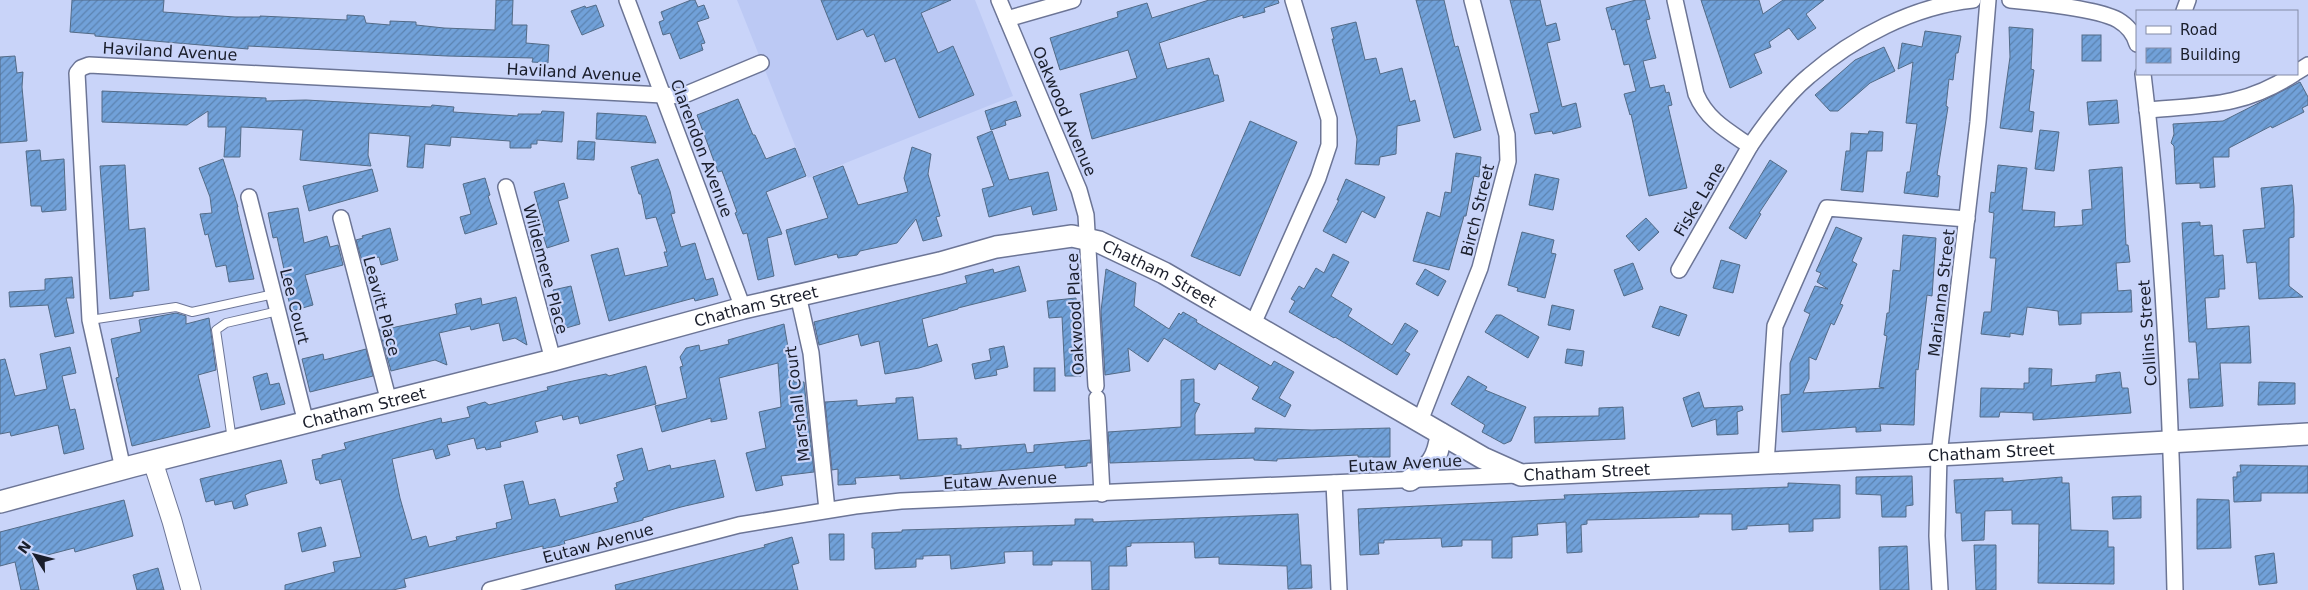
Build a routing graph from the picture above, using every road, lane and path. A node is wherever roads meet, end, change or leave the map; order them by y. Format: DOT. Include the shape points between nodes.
graph roads {
  1 [pos="627,0"];
  2 [pos="999,0"];
  3 [pos="1073,0"];
  4 [pos="1294,0"];
  5 [pos="1472,0"];
  6 [pos="1675,0"];
  7 [pos="1973,0"];
  8 [pos="1988,0"];
  9 [pos="2010,0"];
  10 [pos="1007,19"];
  11 [pos="2134,29"];
  12 [pos="761,63"];
  13 [pos="2143,75"];
  14 [pos="2293,75"];
  15 [pos="664,94"];
  16 [pos="2147,110"];
  17 [pos="1750,146"];
  18 [pos="506,187"];
  19 [pos="249,197"];
  20 [pos="341,218"];
  21 [pos="1967,219"];
  22 [pos="1088,240"];
  23 [pos="1679,270"];
  24 [pos="274,294"];
  25 [pos="798,295"];
  26 [pos="743,308"];
  27 [pos="278,311"];
  28 [pos="90,320"];
  29 [pos="1253,324"];
  30 [pos="553,360"];
  31 [pos="389,402"];
  32 [pos="1420,421"];
  33 [pos="306,423"];
  34 [pos="1441,434"];
  35 [pos="2308,434"];
  36 [pos="2172,441"];
  37 [pos="232,442"];
  38 [pos="1939,455"];
  39 [pos="153,462"];
  40 [pos="1766,464"];
  41 [pos="123,469"];
  42 [pos="1521,475"];
  43 [pos="1410,480"];
  44 [pos="1334,483"];
  45 [pos="1102,494"];
  46 [pos="0,502"];
  47 [pos="827,510"];
  48 [pos="191,590"];
  49 [pos="490,590"];
  50 [pos="1339,590"];
  51 [pos="1940,590"];
  52 [pos="2175,590"];
  1 -- 15 [label="street, Clarendon Avenue"];
  2 -- 10 [label="street, Oakwood Avenue"];
  3 -- 10 [label="street"];
  4 -- 29 [label="street" via="1329,120 1329,145 1318,178"];
  5 -- 32 [label="street, Birch Street" via="1507,135 1508,161 1480,268"];
  6 -- 17 [label="street" via="1702,108 1718,125"];
  7 -- 17 [label="street, Fiske Lane" via="1891,23 1846,49 1796,88"];
  8 -- 21 [label="street, Marianna Street"];
  9 -- 11 [label="street" via="2094,13 2116,19"];
  10 -- 22 [label="street, Oakwood Avenue" via="1079,190 1086,214"];
  12 -- 15 [label="street" via="682,96"];
  13 -- 16 [label="street, Collins Street"];
  14 -- 16 [label="street" via="2262,93 2235,101"];
  15 -- 26 [label="street, Clarendon Avenue"];
  15 -- 28 [label="street, Haviland Avenue" via="90,65 81,68 77,73 77,83"];
  16 -- 36 [label="street, Collins Street" via="2154,166"];
  17 -- 23 [label="street, Fiske Lane"];
  18 -- 30 [label="street, Wildemere Place"];
  19 -- 24 [label="street, Lee Court"];
  20 -- 31 [label="street, Leavitt Place"];
  21 -- 38 [label="street, Marianna Street"];
  21 -- 40 [label="street" via="1827,208 1775,326"];
  22 -- 25 [label="main road, Chatham Street" via="1072,236 1043,238"];
  22 -- 29 [label="main road, Chatham Street" via="1164,273"];
  22 -- 45 [label="street, Oakwood Place"];
  24 -- 27 [label="street, Lee Court"];
  24 -- 28 [label="lane" via="192,312 176,308"];
  25 -- 26 [label="main road, Chatham Street"];
  25 -- 47 [label="street, Marshall Court" via="811,353"];
  26 -- 30 [label="main road, Chatham Street"];
  27 -- 33 [label="street, Lee Court"];
  27 -- 37 [label="lane" via="226,323 216,330"];
  28 -- 41 [label="street, Haviland Avenue"];
  29 -- 32 [label="main road, Chatham Street"];
  30 -- 31 [label="main road, Chatham Street"];
  31 -- 33 [label="main road, Chatham Street"];
  32 -- 34 [label="main road, Chatham Street"];
  33 -- 37 [label="main road, Chatham Street"];
  34 -- 42 [label="main road, Chatham Street"];
  34 -- 43 [label="main road" via="1440,450 1429,468"];
  35 -- 36 [label="main road, Chatham Street"];
  36 -- 38 [label="main road, Chatham Street"];
  36 -- 52 [label="street, Collins Street"];
  37 -- 39 [label="main road, Chatham Street"];
  38 -- 40 [label="main road, Chatham Street"];
  38 -- 51 [label="street, Marianna Street" via="1937,536"];
  39 -- 41 [label="main road, Chatham Street"];
  39 -- 48 [label="street"];
  40 -- 42 [label="main road, Chatham Street"];
  41 -- 46 [label="main road, Chatham Street"];
  42 -- 43 [label="street, Eutaw Avenue"];
  43 -- 44 [label="street, Eutaw Avenue"];
  44 -- 45 [label="street, Eutaw Avenue"];
  44 -- 50 [label="street"];
  45 -- 47 [label="street, Eutaw Avenue" via="902,501"];
  47 -- 49 [label="street, Eutaw Avenue" via="740,525"];
}
